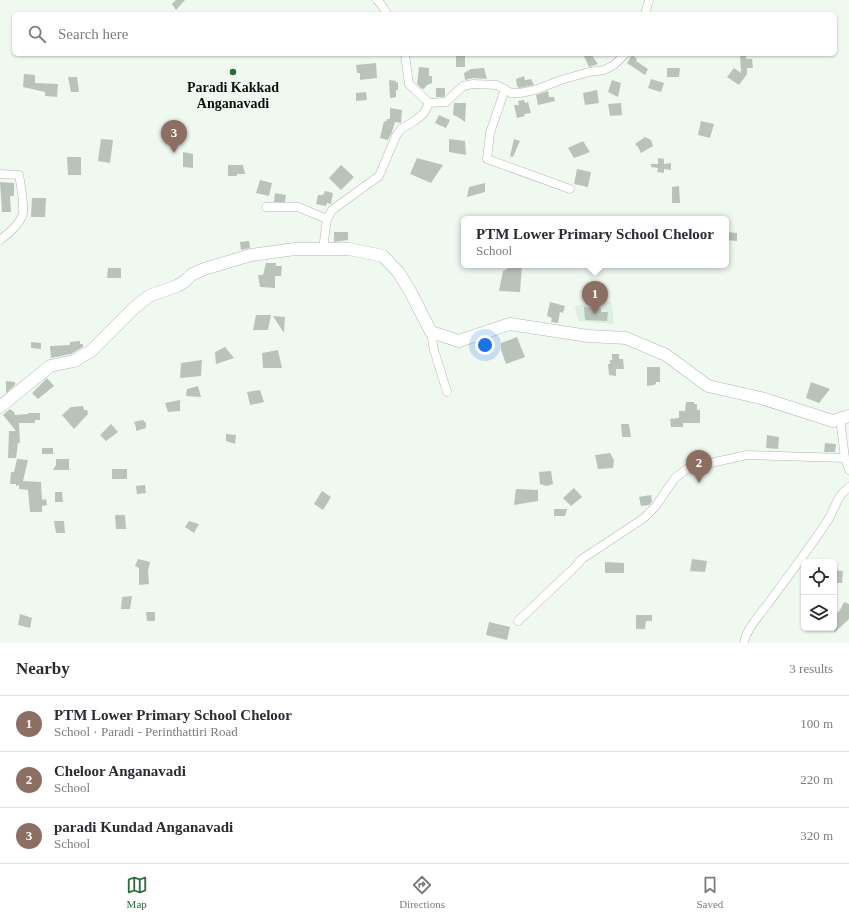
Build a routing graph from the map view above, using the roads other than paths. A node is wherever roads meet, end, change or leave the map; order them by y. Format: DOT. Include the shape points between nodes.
graph roads {
  1 [pos="377,0"];
  2 [pos="649,0"];
  3 [pos="386,12"];
  4 [pos="646,12"];
  5 [pos="405,56"];
  6 [pos="623,56"];
  7 [pos="505,90"];
  8 [pos="429,103"];
  9 [pos="0,174"];
  10 [pos="570,189"];
  11 [pos="266,207"];
  12 [pos="327,219"];
  13 [pos="0,240"];
  14 [pos="323,249"];
  15 [pos="431,332"];
  16 [pos="447,392"];
  17 [pos="0,407"];
  18 [pos="845,418"];
  19 [pos="845,458"];
  20 [pos="849,470"];
  21 [pos="849,487"];
  22 [pos="518,621"];
  23 [pos="744,643"];
  1 -- 3 [label="street"];
  2 -- 4 [label="street"];
  5 -- 8 [label="street" via="409,84"];
  6 -- 7 [label="street" via="604,70 589,72 520,93"];
  7 -- 8 [label="street" via="497,85 463,86 446,102"];
  7 -- 10 [label="street" via="490,133 487,159"];
  8 -- 12 [label="street" via="424,113 401,129 396,136 379,176 332,210"];
  9 -- 13 [label="street" via="19,175 23,214 10,233"];
  11 -- 12 [label="street" via="298,207"];
  12 -- 14 [label="street"];
  14 -- 15 [label="main road" via="349,249 383,256 399,273"];
  14 -- 17 [label="main road" via="295,249 251,255 191,275 177,286 149,296 91,351 74,361 50,366"];
  15 -- 16 [label="street"];
  15 -- 18 [label="main road" via="459,341 510,324 588,336 626,338 666,355 708,386 761,398 833,421"];
  18 -- 19 [label="street"];
  19 -- 20 [label="street"];
  19 -- 22 [label="street" via="747,455 688,468 675,478 644,518 582,559"];
  21 -- 23 [label="street" via="840,494 829,518 757,619"];
}
